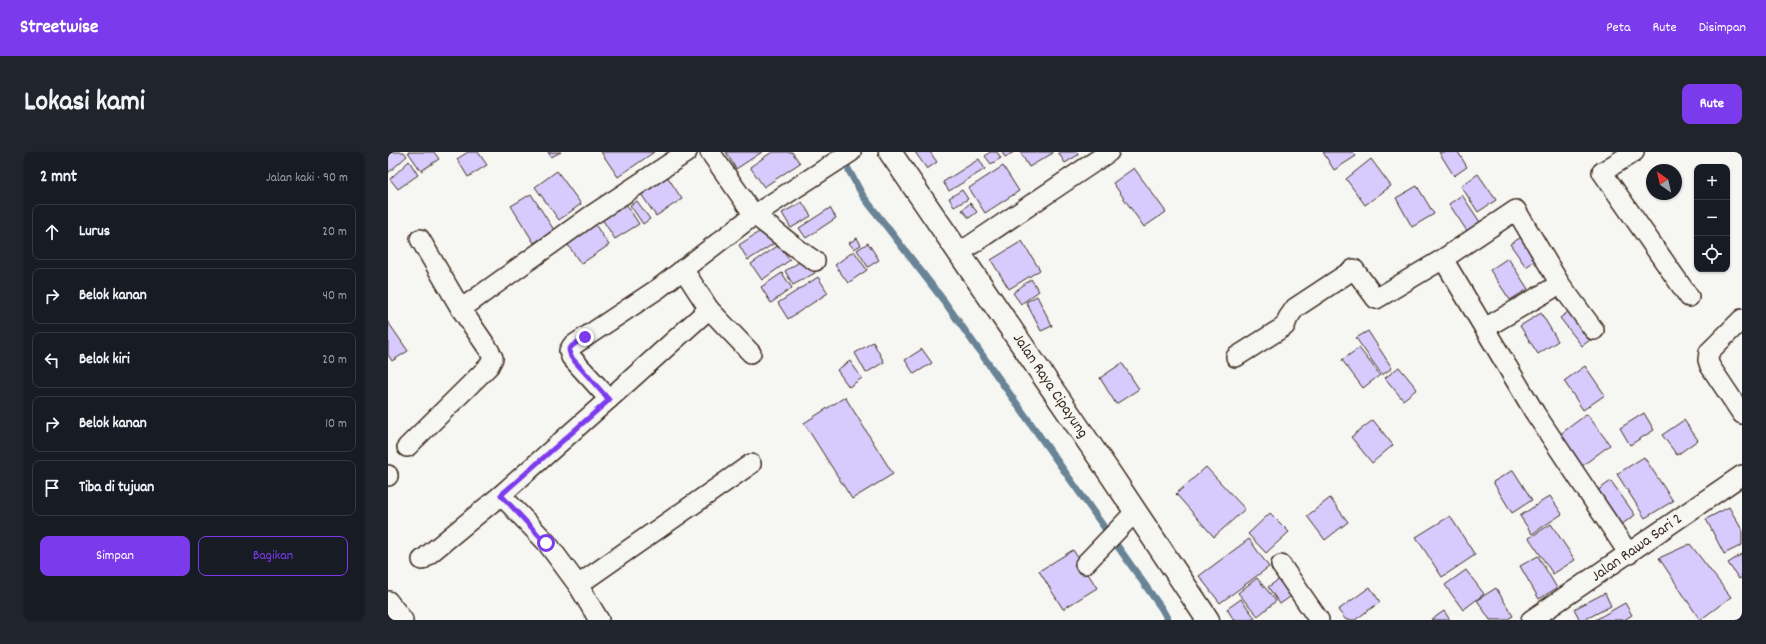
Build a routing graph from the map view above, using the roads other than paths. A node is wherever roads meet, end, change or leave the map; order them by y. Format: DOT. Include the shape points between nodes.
graph roads {
  1 [pos="687,152"];
  2 [pos="710,152"];
  3 [pos="850,152"];
  4 [pos="890,152"];
  5 [pos="1109,152"];
  6 [pos="1634,152"];
  7 [pos="754,215"];
  8 [pos="420,239"];
  9 [pos="959,253"];
  10 [pos="1443,259"];
  11 [pos="815,261"];
  12 [pos="683,269"];
  13 [pos="1560,284"];
  14 [pos="1689,297"];
  15 [pos="460,308"];
  16 [pos="709,309"];
  17 [pos="1742,319"];
  18 [pos="1485,328"];
  19 [pos="1594,330"];
  20 [pos="751,353"];
  21 [pos="1236,357"];
  22 [pos="609,400"];
  23 [pos="1742,414"];
  24 [pos="407,447"];
  25 [pos="751,464"];
  26 [pos="1742,475"];
  27 [pos="501,495"];
  28 [pos="1130,518"];
  29 [pos="1629,554"];
  30 [pos="422,560"];
  31 [pos="1085,564"];
  32 [pos="1281,565"];
  33 [pos="578,585"];
  34 [pos="599,620"];
  35 [pos="1208,620"];
  36 [pos="1319,620"];
  37 [pos="1531,620"];
  1 -- 15 [label="street"];
  2 -- 7 [label="street"];
  3 -- 7 [label="street"];
  4 -- 9 [label="main road, Jalan Raya Cipayung"];
  5 -- 9 [label="street"];
  6 -- 14 [label="street" via="1602,172"];
  7 -- 11 [label="street" via="795,249"];
  7 -- 12 [label="street"];
  8 -- 15 [label="street"];
  9 -- 28 [label="main road, Jalan Raya Cipayung"];
  10 -- 13 [label="street" via="1516,210"];
  10 -- 18 [label="street"];
  10 -- 21 [label="street" via="1376,299 1354,269 1295,308 1285,326"];
  12 -- 16 [label="street"];
  12 -- 22 [label="street" via="569,350 571,357"];
  13 -- 18 [label="street"];
  13 -- 19 [label="street"];
  15 -- 24 [label="street" via="493,358 489,366"];
  16 -- 20 [label="street"];
  16 -- 22 [label="street"];
  17 -- 23 [label="street" via="1709,352 1708,360"];
  18 -- 29 [label="street" via="1535,413"];
  22 -- 27 [label="street"];
  25 -- 33 [label="street"];
  26 -- 29 [label="street, Jalan Rawa Sari 2"];
  27 -- 30 [label="street"];
  27 -- 33 [label="street" via="546,543"];
  28 -- 31 [label="street"];
  28 -- 35 [label="main road, Jalan Raya Cipayung"];
  29 -- 37 [label="street, Jalan Rawa Sari 2"];
  32 -- 36 [label="street"];
  33 -- 34 [label="street"];
}
